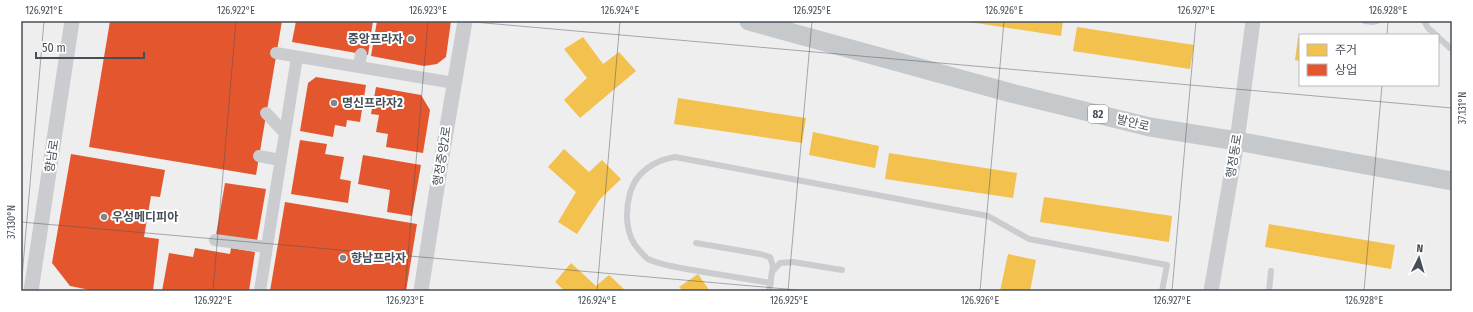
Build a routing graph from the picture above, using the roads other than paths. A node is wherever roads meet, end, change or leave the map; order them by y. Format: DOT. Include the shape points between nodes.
graph roads {
  1 [pos="72,21"];
  2 [pos="465,21"];
  3 [pos="749,21"];
  4 [pos="1253,21"];
  5 [pos="1365,21"];
  6 [pos="1377,21"];
  7 [pos="1424,21"];
  8 [pos="1435,34"];
  9 [pos="1439,38"];
  10 [pos="1450,48"];
  11 [pos="276,53"];
  12 [pos="361,54"];
  13 [pos="297,57"];
  14 [pos="359,67"];
  15 [pos="454,83"];
  16 [pos="266,113"];
  17 [pos="285,133"];
  18 [pos="1237,141"];
  19 [pos="260,156"];
  20 [pos="280,160"];
  21 [pos="1452,181"];
  22 [pos="215,240"];
  23 [pos="696,244"];
  24 [pos="262,253"];
  25 [pos="842,270"];
  26 [pos="1272,271"];
  27 [pos="772,272"];
  28 [pos="770,283"];
  29 [pos="31,291"];
  30 [pos="260,291"];
  31 [pos="421,291"];
  32 [pos="769,291"];
  33 [pos="1162,291"];
  34 [pos="1211,291"];
  35 [pos="1269,291"];
  1 -- 29 [label="street, 향남로"];
  2 -- 15 [label="street, 행정중앙2로"];
  3 -- 18 [label="main road, 발안로 / 82" via="1011,93 1150,128"];
  4 -- 18 [label="street, 행정동로"];
  5 -- 6 [label="lane"];
  7 -- 8 [label="lane"];
  9 -- 10 [label="lane"];
  11 -- 13 [label="street"];
  12 -- 14 [label="street"];
  13 -- 14 [label="street"];
  13 -- 17 [label="street"];
  14 -- 15 [label="street" via="376,63"];
  15 -- 31 [label="street, 행정중앙2로"];
  16 -- 17 [label="street"];
  17 -- 20 [label="street"];
  18 -- 21 [label="main road, 발안로 / 82"];
  18 -- 34 [label="street, 행정동로"];
  19 -- 20 [label="street"];
  20 -- 24 [label="street"];
  22 -- 24 [label="street"];
  23 -- 27 [label="lane" via="770,257"];
  24 -- 30 [label="street"];
  25 -- 27 [label="lane" via="794,262 780,263"];
  26 -- 35 [label="lane"];
  27 -- 28 [label="lane"];
  28 -- 32 [label="lane"];
  28 -- 33 [label="lane" via="670,266 647,258 630,236 627,219 631,191 636,180 649,166 663,159 675,157 988,216 1029,239 1167,265"];
}
